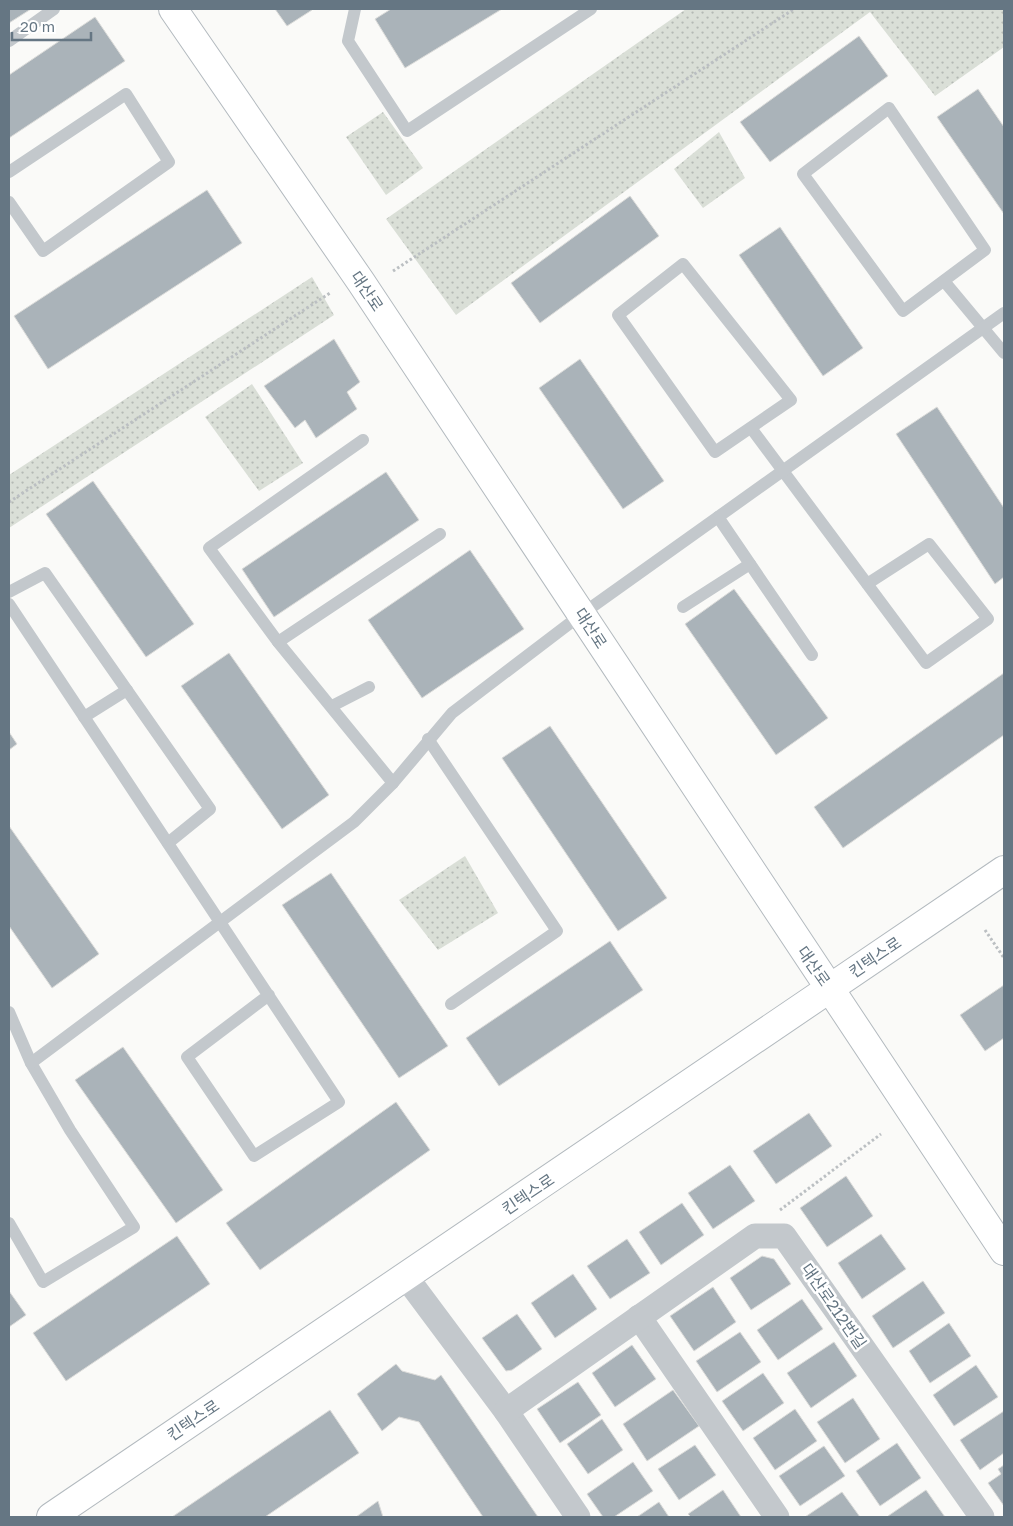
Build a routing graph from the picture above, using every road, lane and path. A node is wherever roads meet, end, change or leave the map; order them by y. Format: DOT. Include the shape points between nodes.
graph roads {
  1 [pos="54,9"];
  2 [pos="173,9"];
  3 [pos="355,9"];
  4 [pos="591,9"];
  5 [pos="794,9"];
  6 [pos="9,41"];
  7 [pos="9,172"];
  8 [pos="9,202"];
  9 [pos="393,271"];
  10 [pos="944,281"];
  11 [pos="330,293"];
  12 [pos="1004,313"];
  13 [pos="982,330"];
  14 [pos="1004,354"];
  15 [pos="751,428"];
  16 [pos="363,440"];
  17 [pos="782,472"];
  18 [pos="9,502"];
  19 [pos="718,517"];
  20 [pos="440,534"];
  21 [pos="750,564"];
  22 [pos="867,584"];
  23 [pos="9,592"];
  24 [pos="9,604"];
  25 [pos="683,607"];
  26 [pos="582,614"];
  27 [pos="278,642"];
  28 [pos="812,655"];
  29 [pos="369,687"];
  30 [pos="127,690"];
  31 [pos="332,706"];
  32 [pos="84,717"];
  33 [pos="428,739"];
  34 [pos="393,783"];
  35 [pos="168,843"];
  36 [pos="1004,870"];
  37 [pos="220,921"];
  38 [pos="984,930"];
  39 [pos="1004,958"];
  40 [pos="829,989"];
  41 [pos="270,996"];
  42 [pos="451,1004"];
  43 [pos="9,1012"];
  44 [pos="31,1063"];
  45 [pos="881,1134"];
  46 [pos="9,1224"];
  47 [pos="768,1235"];
  48 [pos="1004,1251"];
  49 [pos="406,1277"];
  50 [pos="639,1318"];
  51 [pos="506,1411"];
  52 [pos="51,1517"];
  53 [pos="578,1517"];
  54 [pos="777,1517"];
  55 [pos="982,1517"];
  1 -- 6 [label="lane"];
  2 -- 26 [label="main road, 대산로" via="366,290"];
  3 -- 4 [label="lane" via="348,41 407,131"];
  5 -- 9 [label="path"];
  7 -- 8 [label="lane" via="126,94 169,162 43,251"];
  10 -- 10 [label="lane" via="903,311 803,174 889,108 985,250"];
  10 -- 13 [label="lane"];
  11 -- 18 [label="path"];
  12 -- 13 [label="lane"];
  13 -- 14 [label="lane"];
  13 -- 17 [label="lane"];
  15 -- 15 [label="lane" via="715,452 618,314 683,264 791,400"];
  15 -- 17 [label="lane"];
  16 -- 27 [label="lane" via="209,548"];
  17 -- 19 [label="lane"];
  17 -- 22 [label="lane"];
  19 -- 21 [label="lane"];
  19 -- 26 [label="lane"];
  20 -- 27 [label="lane"];
  21 -- 25 [label="lane"];
  21 -- 28 [label="lane"];
  22 -- 22 [label="lane" via="928,544 988,619 926,663"];
  23 -- 30 [label="lane" via="46,572"];
  24 -- 32 [label="lane"];
  26 -- 33 [label="lane" via="452,713"];
  26 -- 40 [label="main road, 대산로"];
  27 -- 31 [label="lane"];
  29 -- 31 [label="lane"];
  30 -- 32 [label="lane"];
  30 -- 35 [label="lane" via="210,809"];
  31 -- 34 [label="lane"];
  32 -- 35 [label="lane"];
  33 -- 34 [label="lane"];
  33 -- 42 [label="lane" via="557,931"];
  34 -- 37 [label="lane" via="354,822"];
  35 -- 37 [label="lane"];
  36 -- 40 [label="main road, 킨텍스로"];
  37 -- 41 [label="lane"];
  37 -- 44 [label="lane"];
  38 -- 39 [label="path"];
  40 -- 48 [label="main road, 대산로"];
  40 -- 49 [label="main road, 킨텍스로"];
  41 -- 41 [label="lane" via="339,1102 254,1156 187,1057"];
  43 -- 44 [label="lane"];
  44 -- 46 [label="lane" via="70,1130 134,1227 43,1282"];
  45 -- 47 [label="path" via="780,1208"];
  47 -- 50 [label="street" via="755,1236"];
  47 -- 55 [label="street, 대산로212번길" via="784,1236"];
  49 -- 51 [label="street"];
  49 -- 52 [label="main road, 킨텍스로" via="370,1298"];
  50 -- 51 [label="street"];
  50 -- 54 [label="street"];
  51 -- 53 [label="street"];
}
